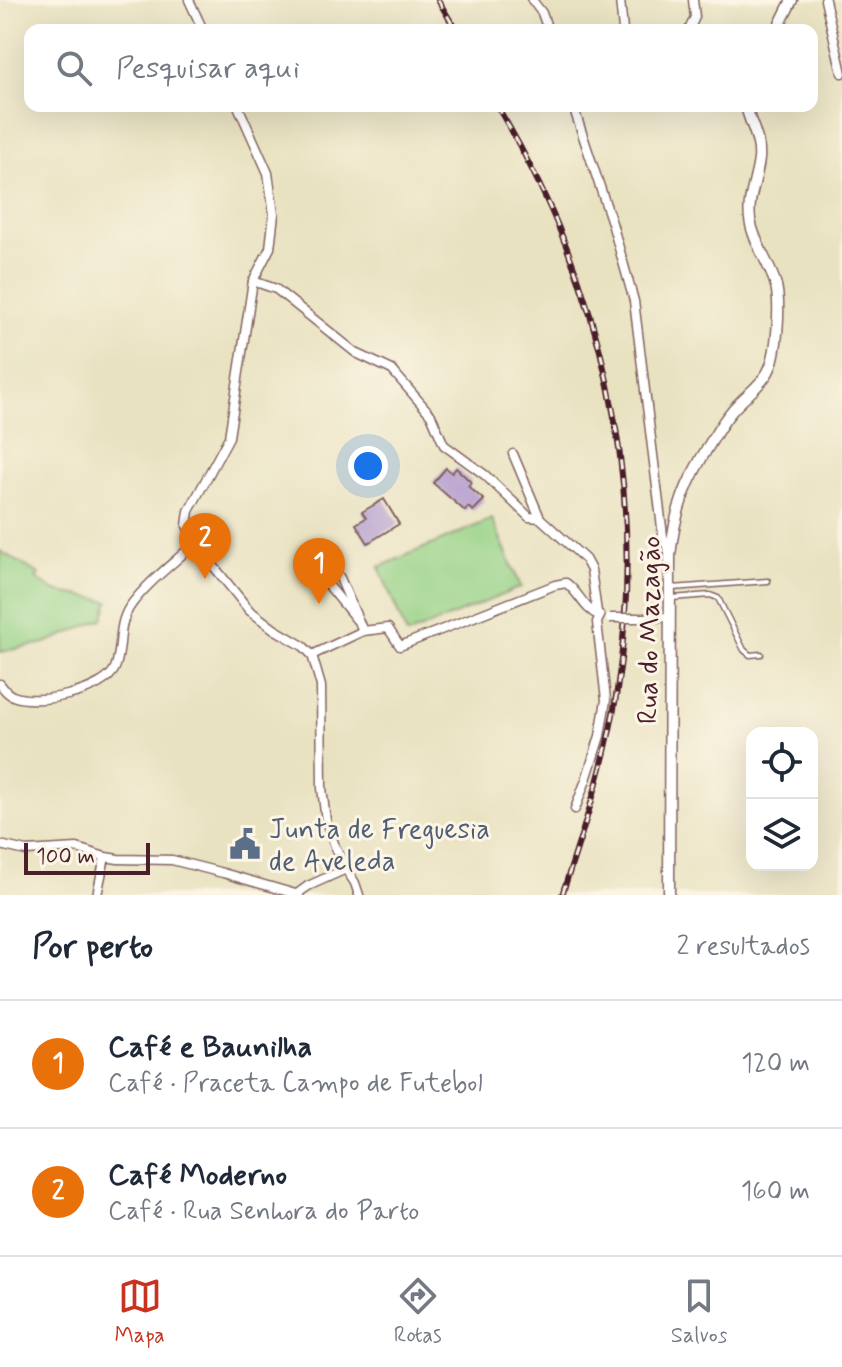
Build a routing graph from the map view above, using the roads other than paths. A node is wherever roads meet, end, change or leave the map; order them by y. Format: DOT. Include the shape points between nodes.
graph roads {
  1 [pos="189,0"];
  2 [pos="532,0"];
  3 [pos="620,0"];
  4 [pos="693,0"];
  5 [pos="792,0"];
  6 [pos="825,0"];
  7 [pos="200,24"];
  8 [pos="546,24"];
  9 [pos="622,24"];
  10 [pos="692,24"];
  11 [pos="780,24"];
  12 [pos="842,73"];
  13 [pos="241,112"];
  14 [pos="575,112"];
  15 [pos="748,112"];
  16 [pos="253,281"];
  17 [pos="513,454"];
  18 [pos="540,518"];
  19 [pos="195,543"];
  20 [pos="670,556"];
  21 [pos="768,581"];
  22 [pos="670,593"];
  23 [pos="605,617"];
  24 [pos="670,617"];
  25 [pos="362,628"];
  26 [pos="761,654"];
  27 [pos="312,655"];
  28 [pos="0,684"];
  29 [pos="575,809"];
  30 [pos="0,845"];
  31 [pos="105,857"];
  32 [pos="346,869"];
  33 [pos="298,894"];
  34 [pos="97,895"];
  35 [pos="359,895"];
  36 [pos="669,895"];
  1 -- 7 [label="street"];
  2 -- 8 [label="street"];
  3 -- 9 [label="street"];
  4 -- 10 [label="street"];
  5 -- 11 [label="street"];
  6 -- 12 [label="street"];
  13 -- 16 [label="street" via="268,173 274,214 270,248"];
  14 -- 20 [label="street" via="634,301 663,536"];
  15 -- 20 [label="street, Rua do Mazagão" via="759,158 750,220 776,286 777,345 767,375 731,412 687,482"];
  16 -- 18 [label="street" via="276,289 356,353 392,370 431,415 444,445 529,517"];
  16 -- 19 [label="street" via="229,437 189,511 187,526"];
  17 -- 18 [label="street"];
  18 -- 23 [label="street" via="585,559 597,612"];
  19 -- 27 [label="street" via="249,610"];
  19 -- 28 [label="street" via="129,608 122,620 115,670 107,678 52,699 20,699"];
  20 -- 22 [label="street, Rua do Mazagão"];
  21 -- 22 [label="lane"];
  22 -- 24 [label="street, Rua do Mazagão"];
  22 -- 26 [label="lane" via="718,598 744,650"];
  23 -- 24 [label="street, bridge"];
  23 -- 25 [label="street" via="591,613 566,583 400,646 388,628"];
  23 -- 29 [label="street" via="597,622 606,700 600,736"];
  24 -- 36 [label="street, Rua do Mazagão"];
  25 -- 25 [label="street" via="340,578 328,561 320,563 317,571"];
  25 -- 27 [label="street"];
  27 -- 32 [label="street" via="321,686 326,821"];
  30 -- 31 [label="street" via="26,851 77,848"];
  31 -- 33 [label="street" via="172,860"];
  31 -- 34 [label="street"];
  32 -- 33 [label="street"];
  32 -- 35 [label="street"];
}
